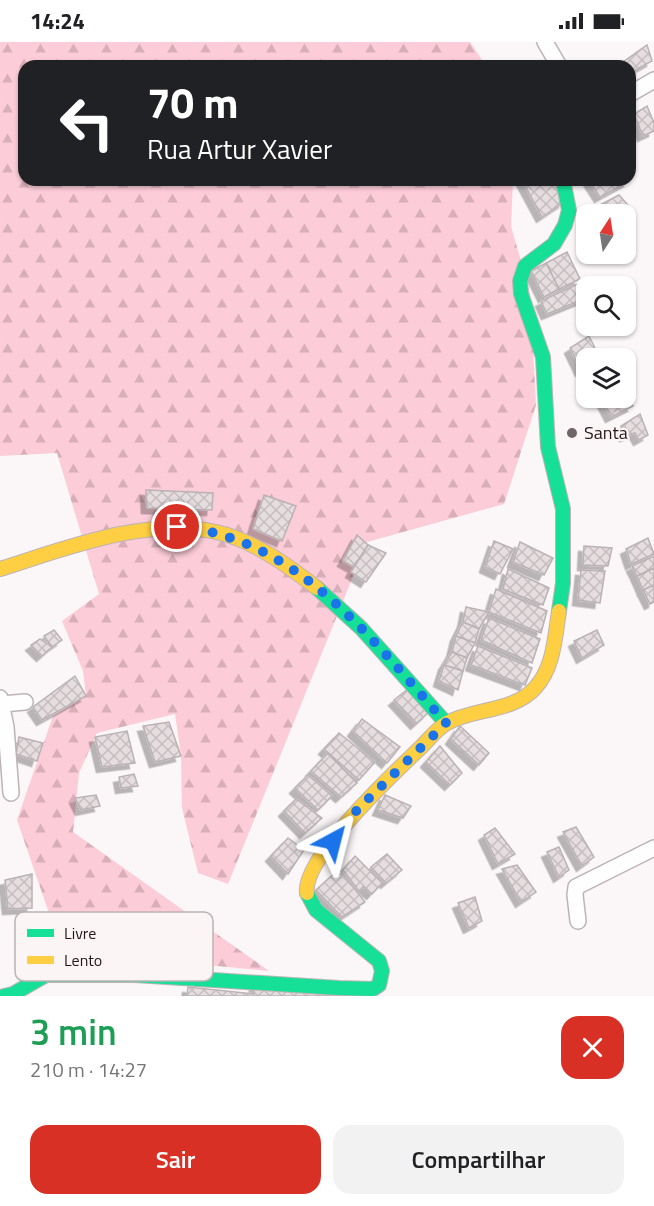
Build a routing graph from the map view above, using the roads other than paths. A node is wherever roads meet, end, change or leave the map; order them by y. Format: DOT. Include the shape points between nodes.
graph roads {
  1 [pos="545,42"];
  2 [pos="556,60"];
  3 [pos="654,80"];
  4 [pos="636,90"];
  5 [pos="563,186"];
  6 [pos="0,569"];
  7 [pos="1,701"];
  8 [pos="25,702"];
  9 [pos="446,723"];
  10 [pos="11,793"];
  11 [pos="654,848"];
  12 [pos="579,921"];
  13 [pos="213,980"];
  14 [pos="36,981"];
  15 [pos="4,996"];
  1 -- 2 [label="street"];
  3 -- 4 [label="street"];
  5 -- 9 [label="street" via="569,210 565,225 554,244 525,266 520,281 543,357 548,447 563,508 559,619 547,670 535,688 517,701"];
  6 -- 9 [label="street" via="123,535 177,527 217,533 258,549 301,575 353,619"];
  7 -- 8 [label="street"];
  7 -- 10 [label="street"];
  9 -- 13 [label="street" via="357,810 310,872 306,884 315,910 379,962 381,980 374,989"];
  11 -- 12 [label="street" via="576,888"];
  14 -- 15 [label="street"];
}
